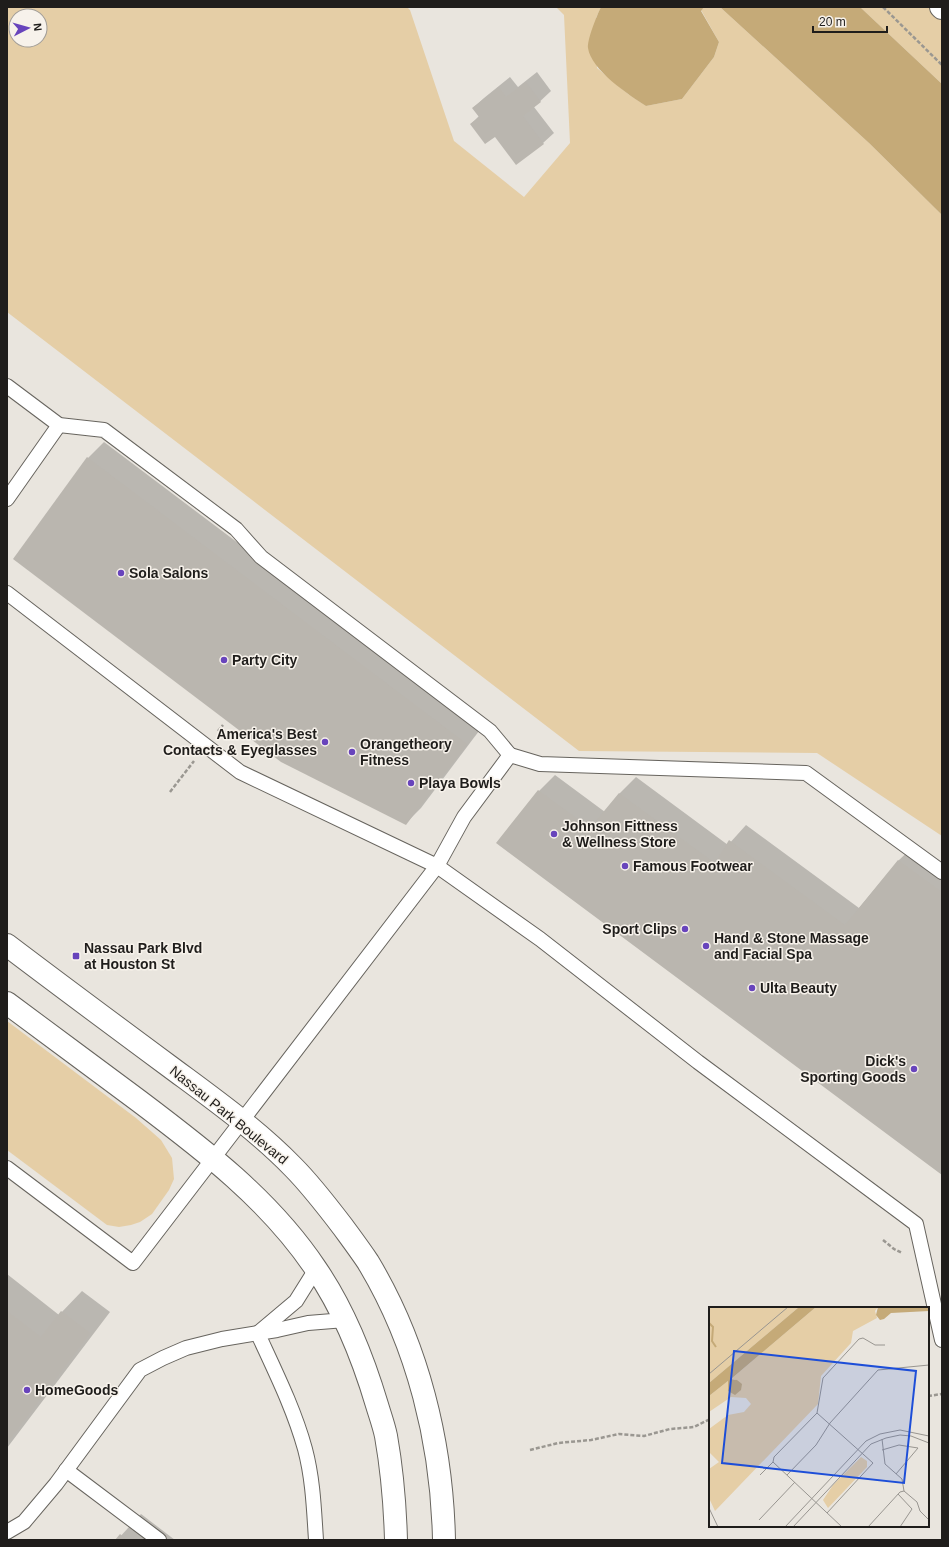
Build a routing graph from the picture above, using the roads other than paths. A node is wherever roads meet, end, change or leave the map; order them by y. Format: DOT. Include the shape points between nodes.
graph roads {
  1 [pos="7,386"];
  2 [pos="59,425"];
  3 [pos="7,499"];
  4 [pos="7,593"];
  5 [pos="510,755"];
  6 [pos="437,866"];
  7 [pos="942,872"];
  8 [pos="7,945"];
  9 [pos="7,1003"];
  10 [pos="242,1121"];
  11 [pos="214,1159"];
  12 [pos="7,1168"];
  13 [pos="316,1269"];
  14 [pos="345,1320"];
  15 [pos="258,1334"];
  16 [pos="942,1340"];
  17 [pos="66,1470"];
  18 [pos="7,1532"];
  19 [pos="158,1540"];
  20 [pos="316,1540"];
  21 [pos="396,1540"];
  22 [pos="444,1540"];
  1 -- 2 [label="lane"];
  2 -- 3 [label="lane"];
  2 -- 5 [label="lane" via="104,430 236,529 261,557 490,731"];
  4 -- 6 [label="lane" via="240,772"];
  5 -- 6 [label="lane" via="464,817"];
  5 -- 7 [label="lane" via="540,764 806,772"];
  6 -- 10 [label="lane"];
  6 -- 16 [label="lane" via="540,939 698,1062 916,1224"];
  8 -- 10 [label="street, Nassau Park Boulevard"];
  9 -- 11 [label="street"];
  10 -- 11 [label="lane"];
  10 -- 22 [label="street, Nassau Park Boulevard" via="293,1166 314,1190 367,1261 390,1303 413,1360 430,1418 438,1461"];
  11 -- 12 [label="lane" via="133,1263"];
  11 -- 13 [label="street" via="258,1200"];
  13 -- 14 [label="street"];
  13 -- 15 [label="lane" via="296,1301"];
  14 -- 15 [label="lane" via="308,1323"];
  14 -- 21 [label="street" via="360,1356 385,1434 391,1472"];
  15 -- 17 [label="lane" via="186,1348 140,1370"];
  15 -- 20 [label="lane" via="290,1405 305,1450 314,1505"];
  17 -- 18 [label="lane" via="24,1522"];
  17 -- 19 [label="lane"];
}
